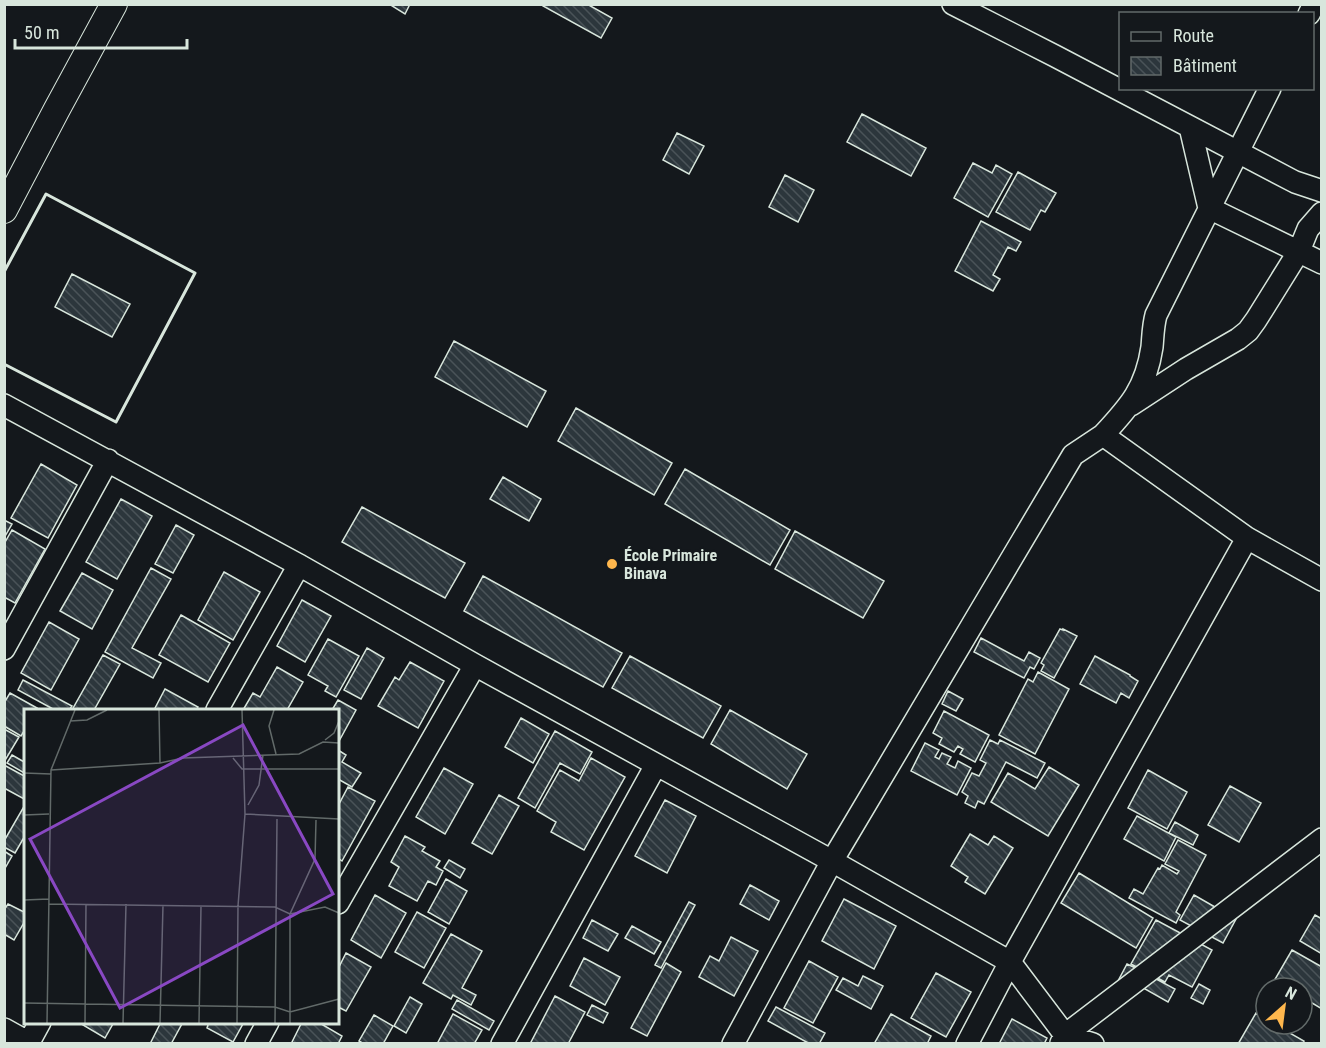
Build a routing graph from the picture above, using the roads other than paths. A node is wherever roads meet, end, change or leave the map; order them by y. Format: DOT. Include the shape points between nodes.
graph roads {
  1 [pos="114,4"];
  2 [pos="953,4"];
  3 [pos="1119,90"];
  4 [pos="1120,90"];
  5 [pos="1269,90"];
  6 [pos="1190,127"];
  7 [pos="1237,152"];
  8 [pos="1322,191"];
  9 [pos="1209,207"];
  10 [pos="4,210"];
  11 [pos="1322,213"];
  12 [pos="1299,251"];
  13 [pos="1322,263"];
  14 [pos="4,405"];
  15 [pos="1128,407"];
  16 [pos="1103,435"];
  17 [pos="108,460"];
  18 [pos="1247,538"];
  19 [pos="299,565"];
  20 [pos="1322,580"];
  21 [pos="4,649"];
  22 [pos="475,665"];
  23 [pos="218,709"];
  24 [pos="656,765"];
  25 [pos="1322,839"];
  26 [pos="832,861"];
  27 [pos="339,901"];
  28 [pos="1010,962"];
  29 [pos="39,1024"];
  30 [pos="267,1024"];
  31 [pos="4,1029"];
  32 [pos="1063,1039"];
  33 [pos="29,1043"];
  34 [pos="256,1044"];
  35 [pos="502,1044"];
  36 [pos="733,1044"];
  37 [pos="967,1044"];
  38 [pos="1093,1044"];
  1 -- 10 [label="street"];
  2 -- 3 [label="street"];
  4 -- 6 [label="street"];
  5 -- 7 [label="street"];
  6 -- 7 [label="street"];
  6 -- 9 [label="street"];
  7 -- 8 [label="street" via="1295,182"];
  7 -- 9 [label="street"];
  9 -- 12 [label="street"];
  9 -- 15 [label="street" via="1156,315 1146,371"];
  11 -- 12 [label="street" via="1308,229"];
  12 -- 13 [label="street"];
  12 -- 15 [label="street" via="1248,331"];
  14 -- 17 [label="street"];
  15 -- 16 [label="street"];
  16 -- 18 [label="street"];
  16 -- 26 [label="street" via="1073,455"];
  17 -- 19 [label="street"];
  17 -- 21 [label="street"];
  18 -- 20 [label="street"];
  18 -- 28 [label="street"];
  19 -- 22 [label="street"];
  19 -- 23 [label="street"];
  22 -- 24 [label="street"];
  22 -- 27 [label="street"];
  24 -- 26 [label="street"];
  24 -- 35 [label="street"];
  25 -- 32 [label="street"];
  26 -- 28 [label="street"];
  26 -- 36 [label="street"];
  28 -- 32 [label="street"];
  28 -- 37 [label="street"];
  29 -- 33 [label="street"];
  30 -- 34 [label="street"];
  31 -- 33 [label="street"];
  32 -- 38 [label="street"];
}
